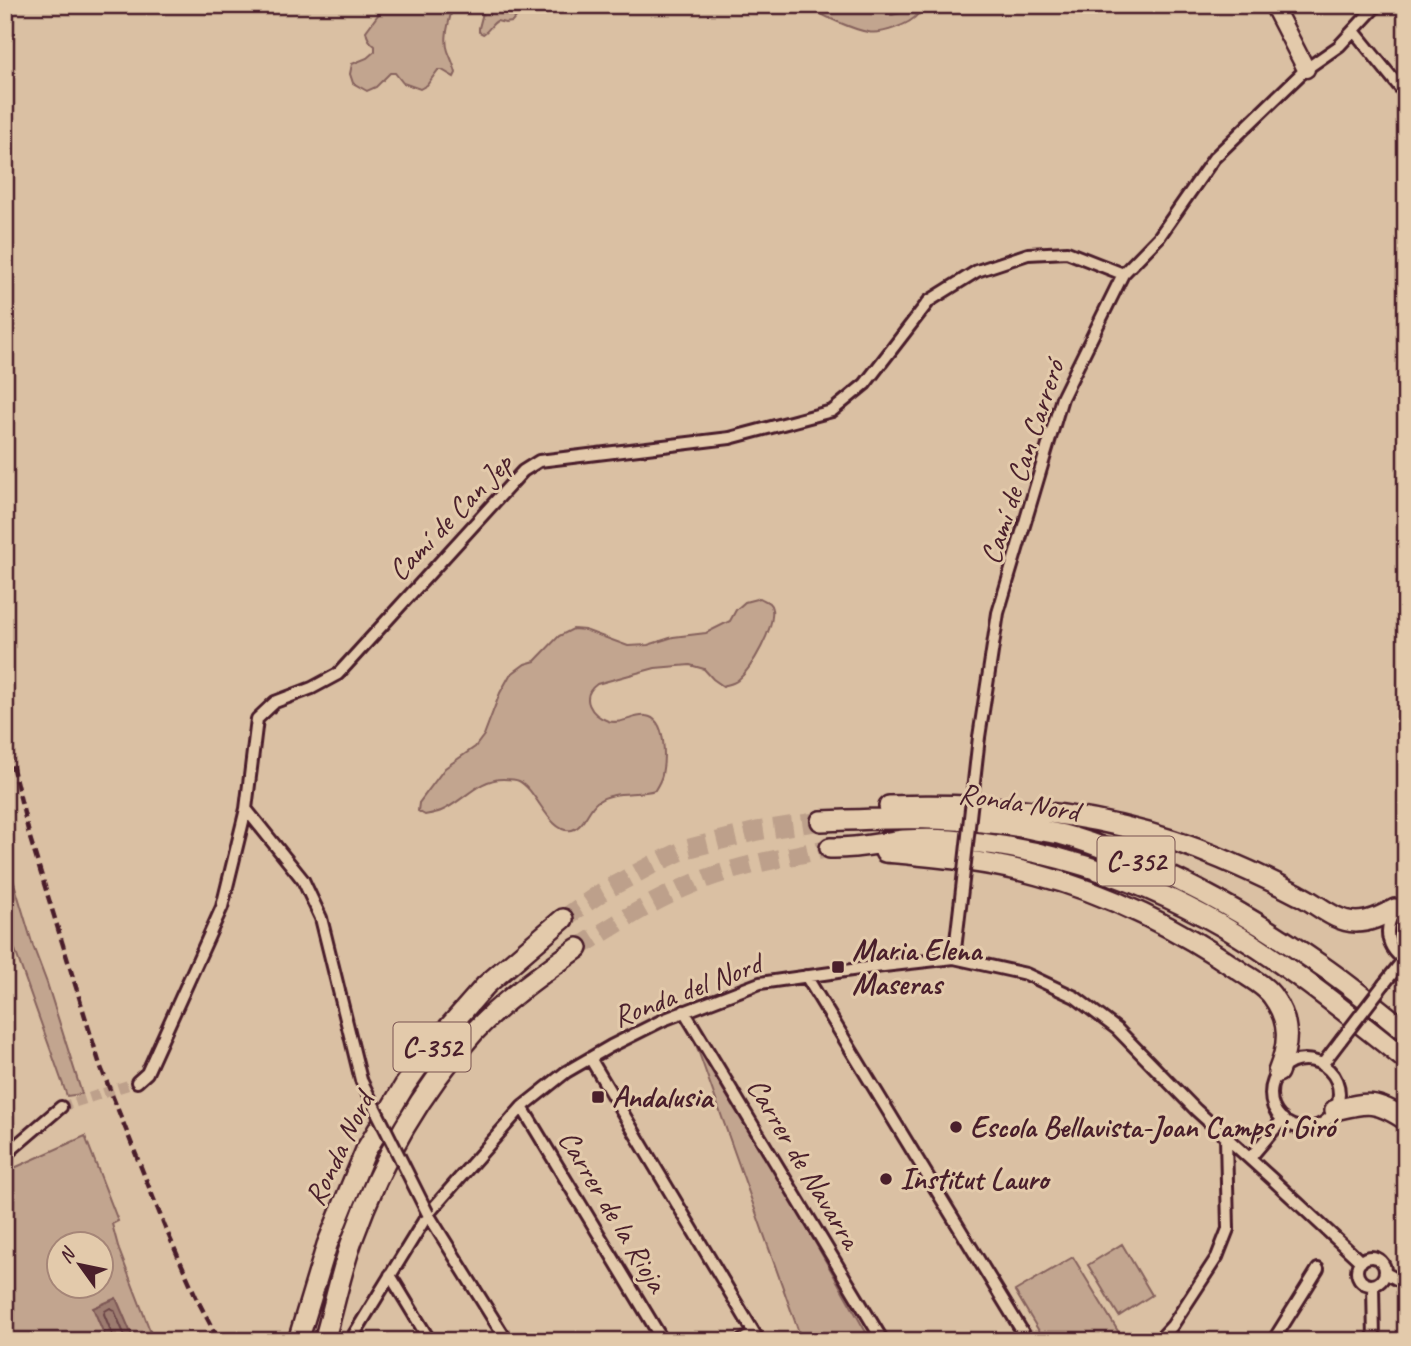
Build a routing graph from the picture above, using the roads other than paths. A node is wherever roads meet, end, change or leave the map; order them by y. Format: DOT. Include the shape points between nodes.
graph roads {
  1 [pos="1273,5"];
  2 [pos="1377,5"];
  3 [pos="1354,31"];
  4 [pos="1306,69"];
  5 [pos="1406,95"];
  6 [pos="1123,274"];
  7 [pos="246,809"];
  8 [pos="1401,905"];
  9 [pos="563,919"];
  10 [pos="578,948"];
  11 [pos="954,958"];
  12 [pos="1404,961"];
  13 [pos="806,976"];
  14 [pos="684,1011"];
  15 [pos="1406,1031"];
  16 [pos="590,1058"];
  17 [pos="1406,1059"];
  18 [pos="1322,1065"];
  19 [pos="1278,1072"];
  20 [pos="137,1082"];
  21 [pos="61,1107"];
  22 [pos="522,1107"];
  23 [pos="1335,1110"];
  24 [pos="1283,1119"];
  25 [pos="1406,1120"];
  26 [pos="1226,1137"];
  27 [pos="5,1154"];
  28 [pos="1250,1158"];
  29 [pos="428,1214"];
  30 [pos="1360,1262"];
  31 [pos="1318,1269"];
  32 [pos="1385,1273"];
  33 [pos="390,1275"];
  34 [pos="1406,1284"];
  35 [pos="1373,1285"];
  36 [pos="757,1337"];
  37 [pos="298,1341"];
  38 [pos="324,1341"];
  39 [pos="350,1341"];
  40 [pos="430,1341"];
  41 [pos="507,1341"];
  42 [pos="663,1341"];
  43 [pos="741,1341"];
  44 [pos="883,1341"];
  45 [pos="1028,1341"];
  46 [pos="1158,1341"];
  47 [pos="1273,1341"];
  48 [pos="1374,1341"];
  1 -- 4 [label="street"];
  2 -- 3 [label="street, Camí de Can Carreró"];
  3 -- 4 [label="street, Camí de Can Carreró"];
  3 -- 5 [label="street"];
  4 -- 6 [label="street, Camí de Can Carreró" via="1214,159 1159,237"];
  6 -- 7 [label="street, Camí de Can Jep" via="1067,252 1028,254 977,271 929,301 865,384 832,411 730,438 539,461 523,471 338,674 275,702 257,719"];
  6 -- 11 [label="street, Camí de Can Carreró, bridge" via="1062,398 998,613"];
  7 -- 20 [label="street, Camí de Can Jep" via="222,907 147,1073"];
  7 -- 29 [label="street, bridge" via="303,880 321,918 361,1080"];
  8 -- 12 [label="street" via="1388,930 1389,942"];
  8 -- 15 [label="highway, Ronda Nord / C-352" via="1376,918 1346,921 1220,858 1093,819 982,805 927,804 856,807 821,821 956,819 1063,835 1111,851 1157,869 1255,921"];
  9 -- 37 [label="highway, Ronda Nord / C-352" via="486,985 405,1085 366,1150 327,1245"];
  10 -- 38 [label="highway, Ronda Nord / C-352" via="475,1031 410,1118 356,1229"];
  11 -- 13 [label="street, Ronda del Nord"];
  11 -- 26 [label="street, Ronda del Nord" via="1026,974 1075,997 1117,1029"];
  12 -- 18 [label="street, bridge"];
  13 -- 14 [label="street, Ronda del Nord" via="760,983"];
  13 -- 45 [label="street"];
  14 -- 16 [label="street, Ronda del Nord"];
  14 -- 44 [label="street, Carrer de Navarra"];
  16 -- 22 [label="street, Ronda del Nord"];
  16 -- 36 [label="street"];
  17 -- 19 [label="highway, Ronda Nord / C-352" via="1257,947 1153,890 1109,873 1014,847 950,840 836,848 928,855 1028,872 1092,892 1154,920 1209,949 1272,995 1287,1030 1286,1053"];
  18 -- 19 [label="street" via="1299,1060"];
  18 -- 23 [label="street" via="1338,1087"];
  19 -- 24 [label="street" via="1272,1105"];
  21 -- 27 [label="street"];
  22 -- 29 [label="street, Ronda del Nord"];
  22 -- 42 [label="street, Carrer de la Rioja"];
  23 -- 24 [label="street" via="1319,1125 1308,1128"];
  23 -- 25 [label="highway" via="1371,1104"];
  24 -- 28 [label="street"];
  26 -- 28 [label="street, Ronda del Nord"];
  26 -- 46 [label="street" via="1228,1229 1217,1258"];
  28 -- 30 [label="street, Ronda del Nord"];
  29 -- 33 [label="street, Ronda del Nord"];
  29 -- 41 [label="street"];
  30 -- 32 [label="street" via="1376,1258"];
  30 -- 35 [label="street" via="1360,1280"];
  31 -- 47 [label="street"];
  32 -- 34 [label="street"];
  32 -- 35 [label="street"];
  33 -- 39 [label="street, Ronda del Nord"];
  33 -- 40 [label="street"];
  35 -- 48 [label="street"];
  36 -- 43 [label="street"];
}
